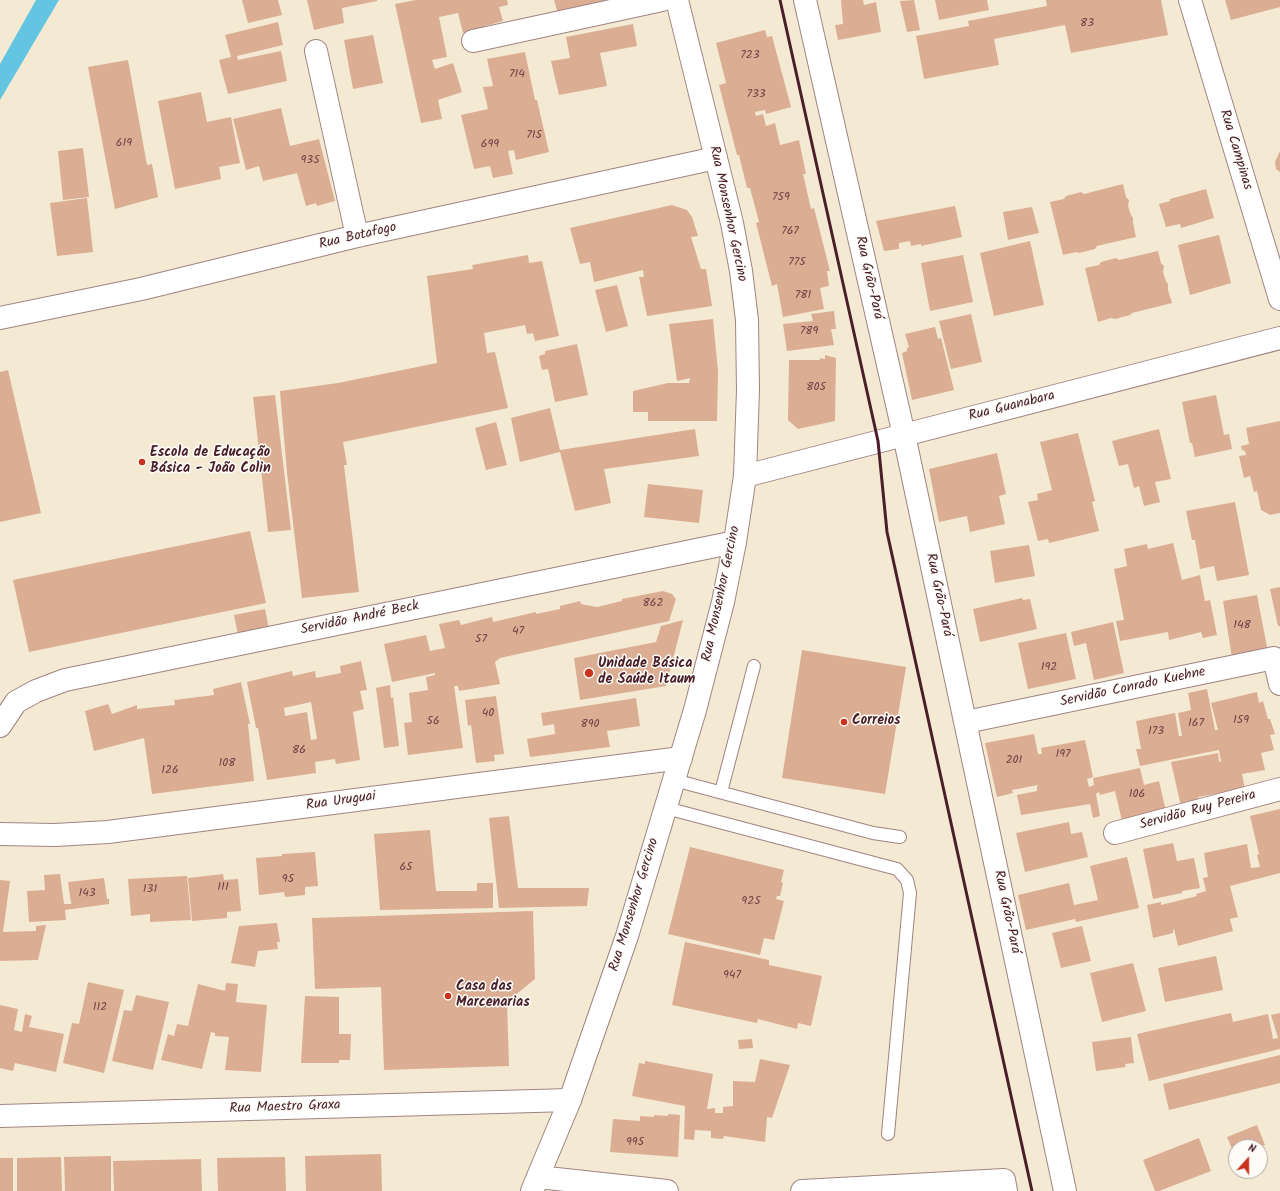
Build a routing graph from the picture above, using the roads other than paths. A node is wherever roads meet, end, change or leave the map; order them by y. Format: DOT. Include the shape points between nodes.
graph roads {
  1 [pos="662,0"];
  2 [pos="677,0"];
  3 [pos="805,0"];
  4 [pos="1190,0"];
  5 [pos="473,41"];
  6 [pos="316,51"];
  7 [pos="716,158"];
  8 [pos="357,236"];
  9 [pos="1280,299"];
  10 [pos="0,318"];
  11 [pos="1280,338"];
  12 [pos="904,435"];
  13 [pos="745,476"];
  14 [pos="735,542"];
  15 [pos="754,666"];
  16 [pos="1280,684"];
  17 [pos="966,722"];
  18 [pos="0,726"];
  19 [pos="681,758"];
  20 [pos="674,780"];
  21 [pos="1280,789"];
  22 [pos="721,792"];
  23 [pos="666,808"];
  24 [pos="1115,833"];
  25 [pos="0,834"];
  26 [pos="900,837"];
  27 [pos="570,1100"];
  28 [pos="0,1116"];
  29 [pos="888,1134"];
  30 [pos="535,1184"];
  31 [pos="1005,1185"];
  32 [pos="667,1191"];
  33 [pos="802,1191"];
  34 [pos="1065,1191"];
  1 -- 5 [label="street"];
  2 -- 7 [label="street, Rua Monsenhor Gercino"];
  3 -- 12 [label="street, Rua Grão-Pará"];
  4 -- 9 [label="street, Rua Campinas"];
  6 -- 8 [label="street"];
  7 -- 8 [label="street, Rua Botafogo"];
  7 -- 13 [label="street, Rua Monsenhor Gercino" via="732,223 747,320"];
  8 -- 10 [label="street, Rua Botafogo" via="141,289"];
  11 -- 12 [label="street, Rua Guanabara"];
  12 -- 13 [label="street, Rua Guanabara"];
  12 -- 17 [label="street, Rua Grão-Pará"];
  13 -- 14 [label="street, Rua Monsenhor Gercino"];
  14 -- 18 [label="street, Servidão André Beck" via="65,680 16,702"];
  14 -- 19 [label="street, Rua Monsenhor Gercino" via="723,602"];
  15 -- 22 [label="lane"];
  16 -- 17 [label="street, Servidão Conrado Kuehne" via="1274,658"];
  17 -- 34 [label="street, Rua Grão-Pará"];
  19 -- 20 [label="street, Rua Monsenhor Gercino"];
  19 -- 25 [label="street, Rua Uruguai" via="108,832 55,835"];
  20 -- 22 [label="lane"];
  20 -- 23 [label="street, Rua Monsenhor Gercino"];
  21 -- 24 [label="street, Servidão Ruy Pereira"];
  22 -- 26 [label="lane" via="873,833"];
  23 -- 27 [label="street, Rua Monsenhor Gercino" via="627,936"];
  23 -- 29 [label="lane" via="897,870 907,880 910,893"];
  27 -- 28 [label="street, Rua Maestro Graxa"];
  27 -- 30 [label="street, Rua Monsenhor Gercino"];
  30 -- 32 [label="street"];
  31 -- 33 [label="street"];
}
